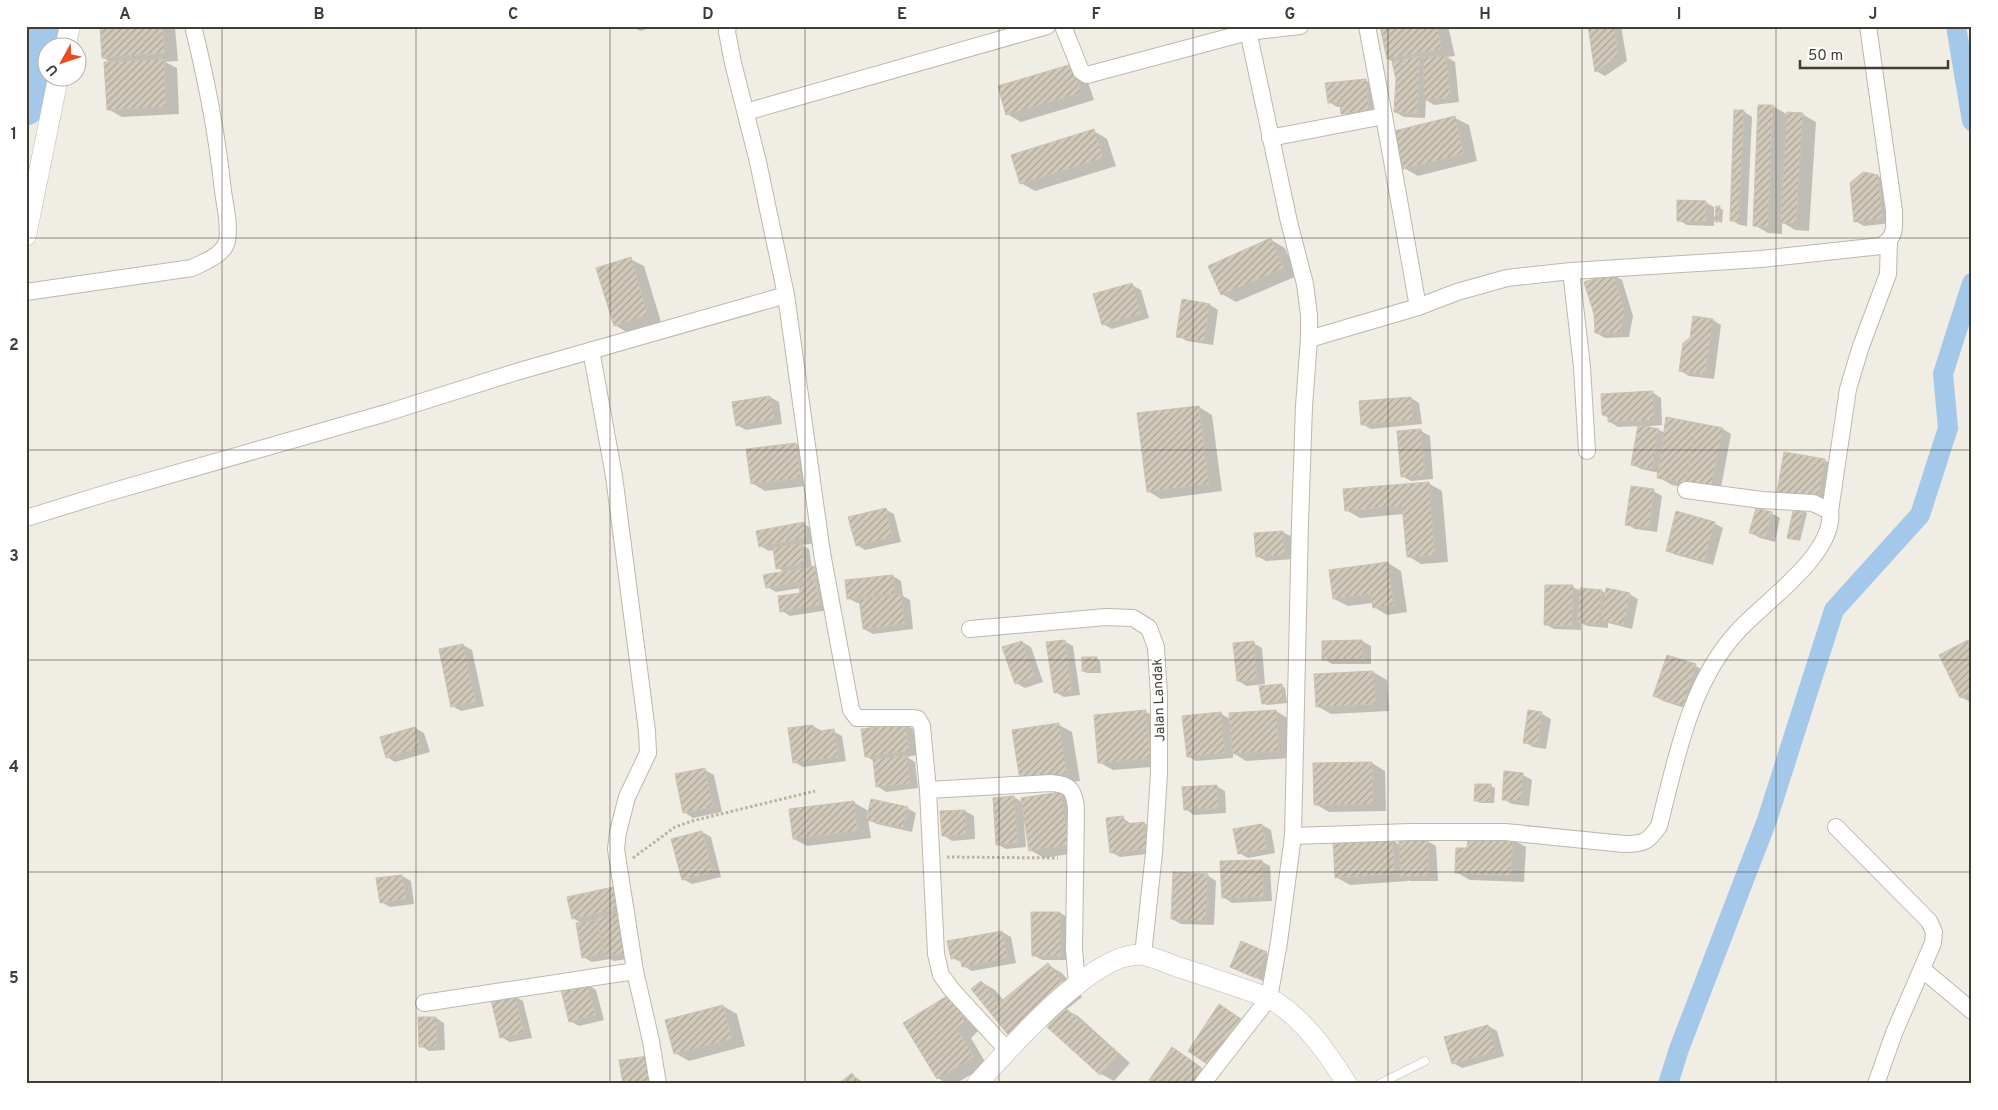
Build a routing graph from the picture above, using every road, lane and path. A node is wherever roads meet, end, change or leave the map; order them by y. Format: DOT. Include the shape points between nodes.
graph roads {
  1 [pos="193,26"];
  2 [pos="728,26"];
  3 [pos="1047,26"];
  4 [pos="1063,26"];
  5 [pos="1300,26"];
  6 [pos="1367,26"];
  7 [pos="1868,26"];
  8 [pos="1247,29"];
  9 [pos="56,88"];
  10 [pos="746,112"];
  11 [pos="1384,116"];
  12 [pos="1270,138"];
  13 [pos="26,236"];
  14 [pos="1889,241"];
  15 [pos="1571,271"];
  16 [pos="26,292"];
  17 [pos="786,295"];
  18 [pos="1418,307"];
  19 [pos="1309,339"];
  20 [pos="591,350"];
  21 [pos="1587,451"];
  22 [pos="1686,490"];
  23 [pos="1830,511"];
  24 [pos="26,518"];
  25 [pos="970,629"];
  26 [pos="928,790"];
  27 [pos="815,792"];
  28 [pos="1836,828"];
  29 [pos="1293,836"];
  30 [pos="930,856"];
  31 [pos="1074,858"];
  32 [pos="618,867"];
  33 [pos="1143,955"];
  34 [pos="1922,969"];
  35 [pos="635,971"];
  36 [pos="1077,984"];
  37 [pos="1269,998"];
  38 [pos="424,1003"];
  39 [pos="1972,1011"];
  40 [pos="1008,1051"];
  41 [pos="1425,1061"];
  42 [pos="658,1084"];
  43 [pos="977,1084"];
  44 [pos="1202,1084"];
  45 [pos="1346,1084"];
  46 [pos="1379,1084"];
  47 [pos="1876,1084"];
  1 -- 16 [label="street" via="210,95 227,242 215,255 192,268"];
  2 -- 10 [label="street" via="733,63"];
  3 -- 10 [label="street"];
  4 -- 8 [label="street" via="1081,71 1087,75"];
  5 -- 8 [label="street"];
  6 -- 11 [label="street"];
  7 -- 14 [label="street" via="1894,211 1894,234"];
  8 -- 12 [label="street"];
  9 -- 13 [label="street"];
  10 -- 17 [label="street"];
  11 -- 12 [label="street"];
  11 -- 18 [label="street"];
  12 -- 19 [label="street" via="1305,284"];
  14 -- 15 [label="street" via="1881,246 1761,259"];
  14 -- 23 [label="street" via="1888,274 1848,389"];
  15 -- 18 [label="street" via="1507,278"];
  15 -- 21 [label="street"];
  17 -- 20 [label="street"];
  17 -- 26 [label="street" via="822,553 851,710 857,718 918,719 923,732"];
  18 -- 19 [label="street"];
  19 -- 29 [label="street" via="1300,523"];
  20 -- 24 [label="street"];
  20 -- 32 [label="street" via="614,476 647,731 648,752 627,797 618,832"];
  22 -- 23 [label="street" via="1813,503"];
  23 -- 29 [label="street" via="1831,519 1824,541 1807,565 1738,631 1708,672 1694,701 1659,826 1650,839 1640,844 1624,844 1505,832"];
  25 -- 33 [label="street, Jalan Landak" via="1106,617 1133,618 1149,628 1156,646 1159,773"];
  26 -- 30 [label="street"];
  26 -- 31 [label="street" via="1060,783 1070,788 1074,796"];
  27 -- 32 [label="path" via="692,820 675,827 644,852"];
  28 -- 34 [label="street" via="1929,921 1934,932 1933,943"];
  29 -- 37 [label="street"];
  30 -- 31 [label="path"];
  30 -- 40 [label="street" via="936,954 941,975"];
  31 -- 36 [label="street"];
  32 -- 35 [label="street"];
  33 -- 36 [label="street" via="1117,959"];
  33 -- 37 [label="street"];
  34 -- 39 [label="street"];
  34 -- 47 [label="street"];
  35 -- 38 [label="street"];
  35 -- 42 [label="street"];
  36 -- 40 [label="street"];
  37 -- 44 [label="street"];
  37 -- 45 [label="street" via="1296,1018 1334,1064"];
  40 -- 43 [label="street"];
  41 -- 46 [label="lane"];
}
